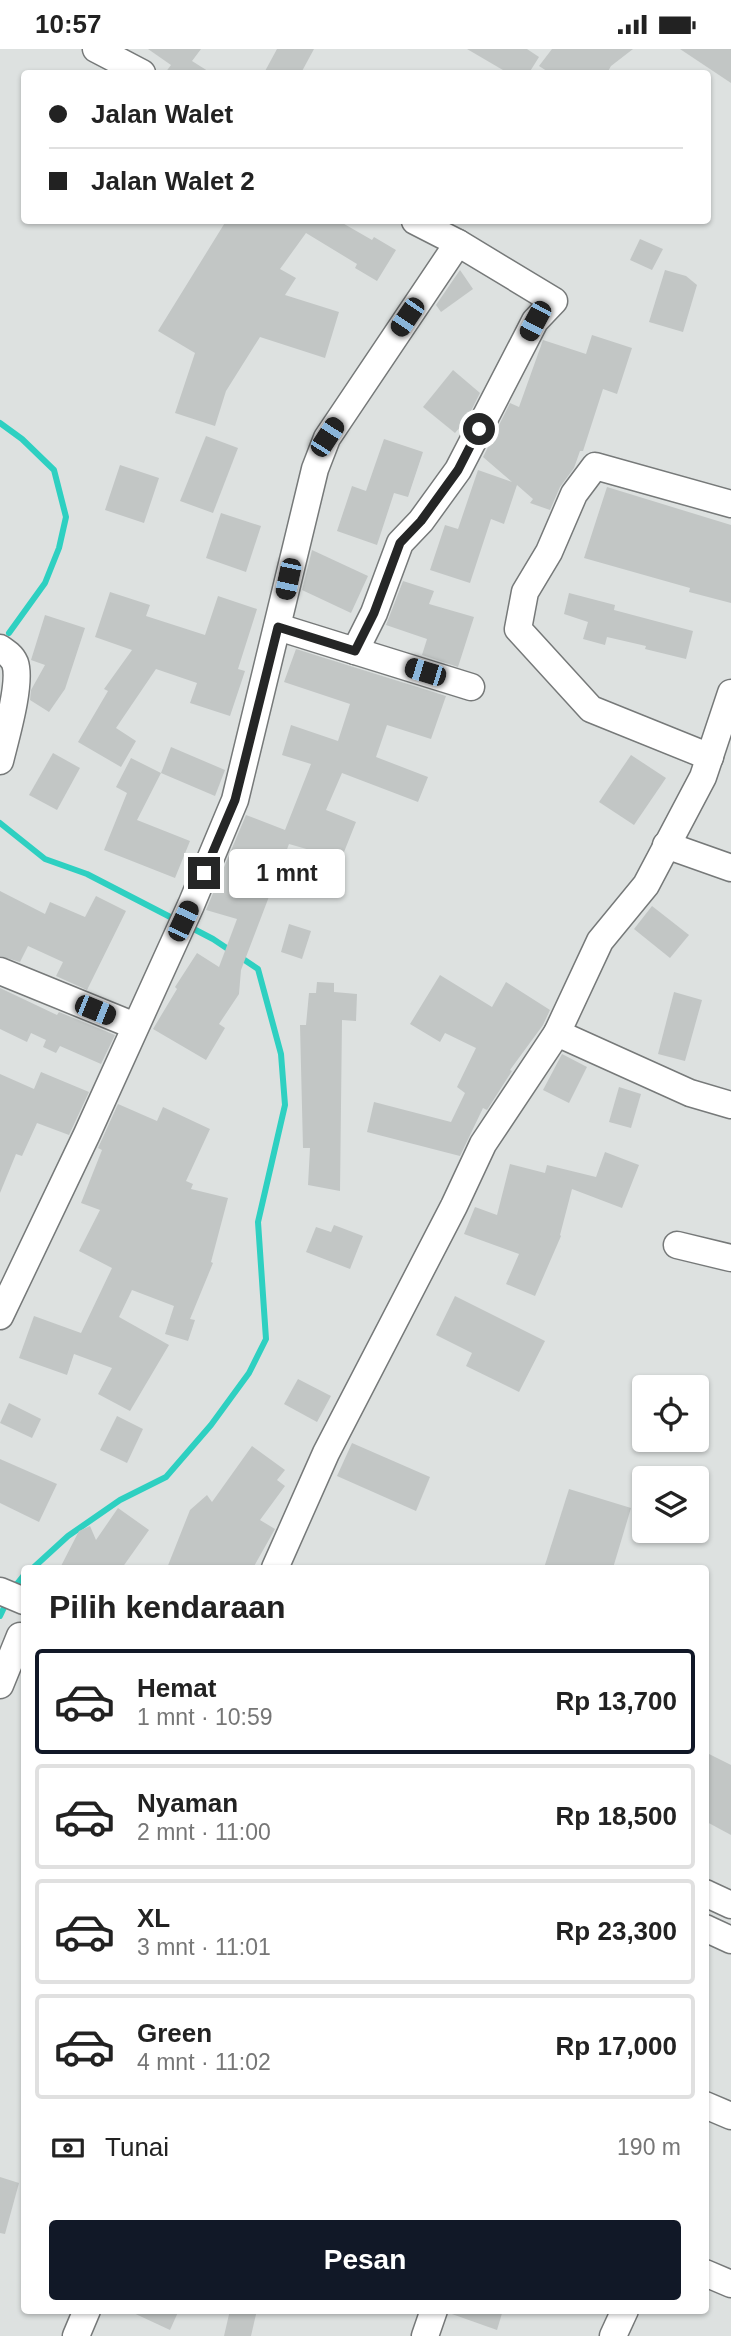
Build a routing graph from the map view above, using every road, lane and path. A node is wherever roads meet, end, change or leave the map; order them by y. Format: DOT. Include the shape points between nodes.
graph roads {
  1 [pos="96,49"];
  2 [pos="139,63"];
  3 [pos="421,224"];
  4 [pos="458,243"];
  5 [pos="731,504"];
  6 [pos="278,627"];
  7 [pos="0,648"];
  8 [pos="355,651"];
  9 [pos="471,687"];
  10 [pos="731,693"];
  11 [pos="710,757"];
  12 [pos="0,761"];
  13 [pos="666,845"];
  14 [pos="731,868"];
  15 [pos="0,971"];
  16 [pos="135,1026"];
  17 [pos="557,1033"];
  18 [pos="731,1105"];
  19 [pos="677,1245"];
  20 [pos="731,1258"];
  21 [pos="0,1316"];
  22 [pos="276,1565"];
  23 [pos="13,1634"];
  24 [pos="0,1685"];
  25 [pos="709,1895"];
  26 [pos="731,1905"];
  27 [pos="709,1930"];
  28 [pos="731,1940"];
  29 [pos="709,2107"];
  30 [pos="731,2116"];
  31 [pos="709,2275"];
  32 [pos="731,2284"];
  33 [pos="85,2314"];
  34 [pos="433,2314"];
  35 [pos="623,2314"];
  36 [pos="75,2336"];
  37 [pos="425,2336"];
  38 [pos="613,2336"];
  1 -- 2 [label="street"];
  3 -- 4 [label="street"];
  4 -- 6 [label="street" via="327,437 315,469"];
  4 -- 8 [label="street" via="554,301 535,321 458,470 400,543"];
  5 -- 11 [label="street" via="595,465 574,495 525,592 518,629 591,709"];
  6 -- 8 [label="street"];
  6 -- 16 [label="street" via="235,800"];
  7 -- 12 [label="street" via="15,661 17,672"];
  8 -- 9 [label="street"];
  10 -- 11 [label="street"];
  11 -- 13 [label="street" via="704,777"];
  13 -- 14 [label="street"];
  13 -- 17 [label="street" via="646,885 600,941"];
  15 -- 16 [label="street"];
  16 -- 21 [label="street"];
  17 -- 18 [label="street" via="690,1093"];
  17 -- 22 [label="street" via="482,1144 326,1453"];
  19 -- 20 [label="street"];
  23 -- 24 [label="street"];
  25 -- 26 [label="street"];
  27 -- 28 [label="street"];
  29 -- 30 [label="street"];
  31 -- 32 [label="street"];
  33 -- 36 [label="street"];
  34 -- 37 [label="street"];
  35 -- 38 [label="street"];
}
